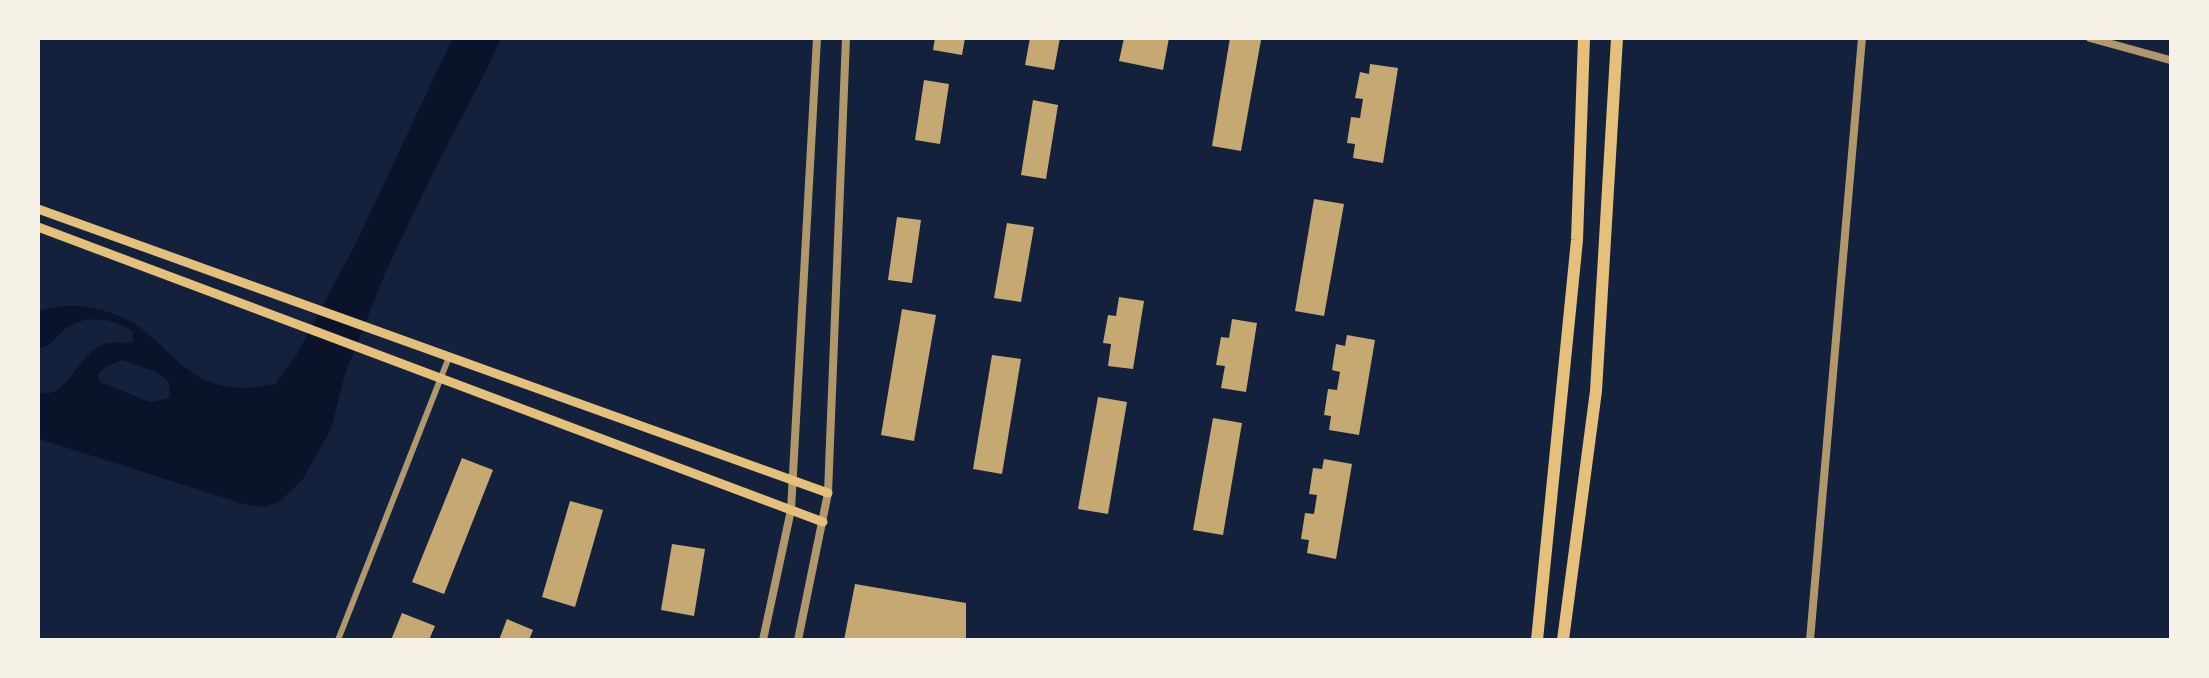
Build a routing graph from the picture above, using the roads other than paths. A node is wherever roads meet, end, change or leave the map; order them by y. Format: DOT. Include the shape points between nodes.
graph roads {
  1 [pos="817,38"];
  2 [pos="846,38"];
  3 [pos="1584,38"];
  4 [pos="1617,38"];
  5 [pos="1862,38"];
  6 [pos="2090,38"];
  7 [pos="2171,60"];
  8 [pos="38,209"];
  9 [pos="38,227"];
  10 [pos="449,357"];
  11 [pos="440,378"];
  12 [pos="793,481"];
  13 [pos="828,493"];
  14 [pos="791,510"];
  15 [pos="823,522"];
  16 [pos="338,639"];
  17 [pos="763,639"];
  18 [pos="797,639"];
  19 [pos="1536,639"];
  20 [pos="1563,639"];
  21 [pos="1810,639"];
  1 -- 12 [label="street"];
  2 -- 13 [label="street"];
  3 -- 19 [label="highway" via="1577,240"];
  4 -- 20 [label="highway" via="1596,391"];
  5 -- 21 [label="street"];
  6 -- 7 [label="street"];
  8 -- 10 [label="main road"];
  9 -- 11 [label="main road"];
  10 -- 11 [label="street"];
  10 -- 12 [label="main road"];
  11 -- 14 [label="main road"];
  11 -- 16 [label="street"];
  12 -- 13 [label="main road"];
  12 -- 14 [label="street"];
  13 -- 15 [label="street"];
  14 -- 15 [label="main road"];
  14 -- 17 [label="street"];
  15 -- 18 [label="street"];
}
